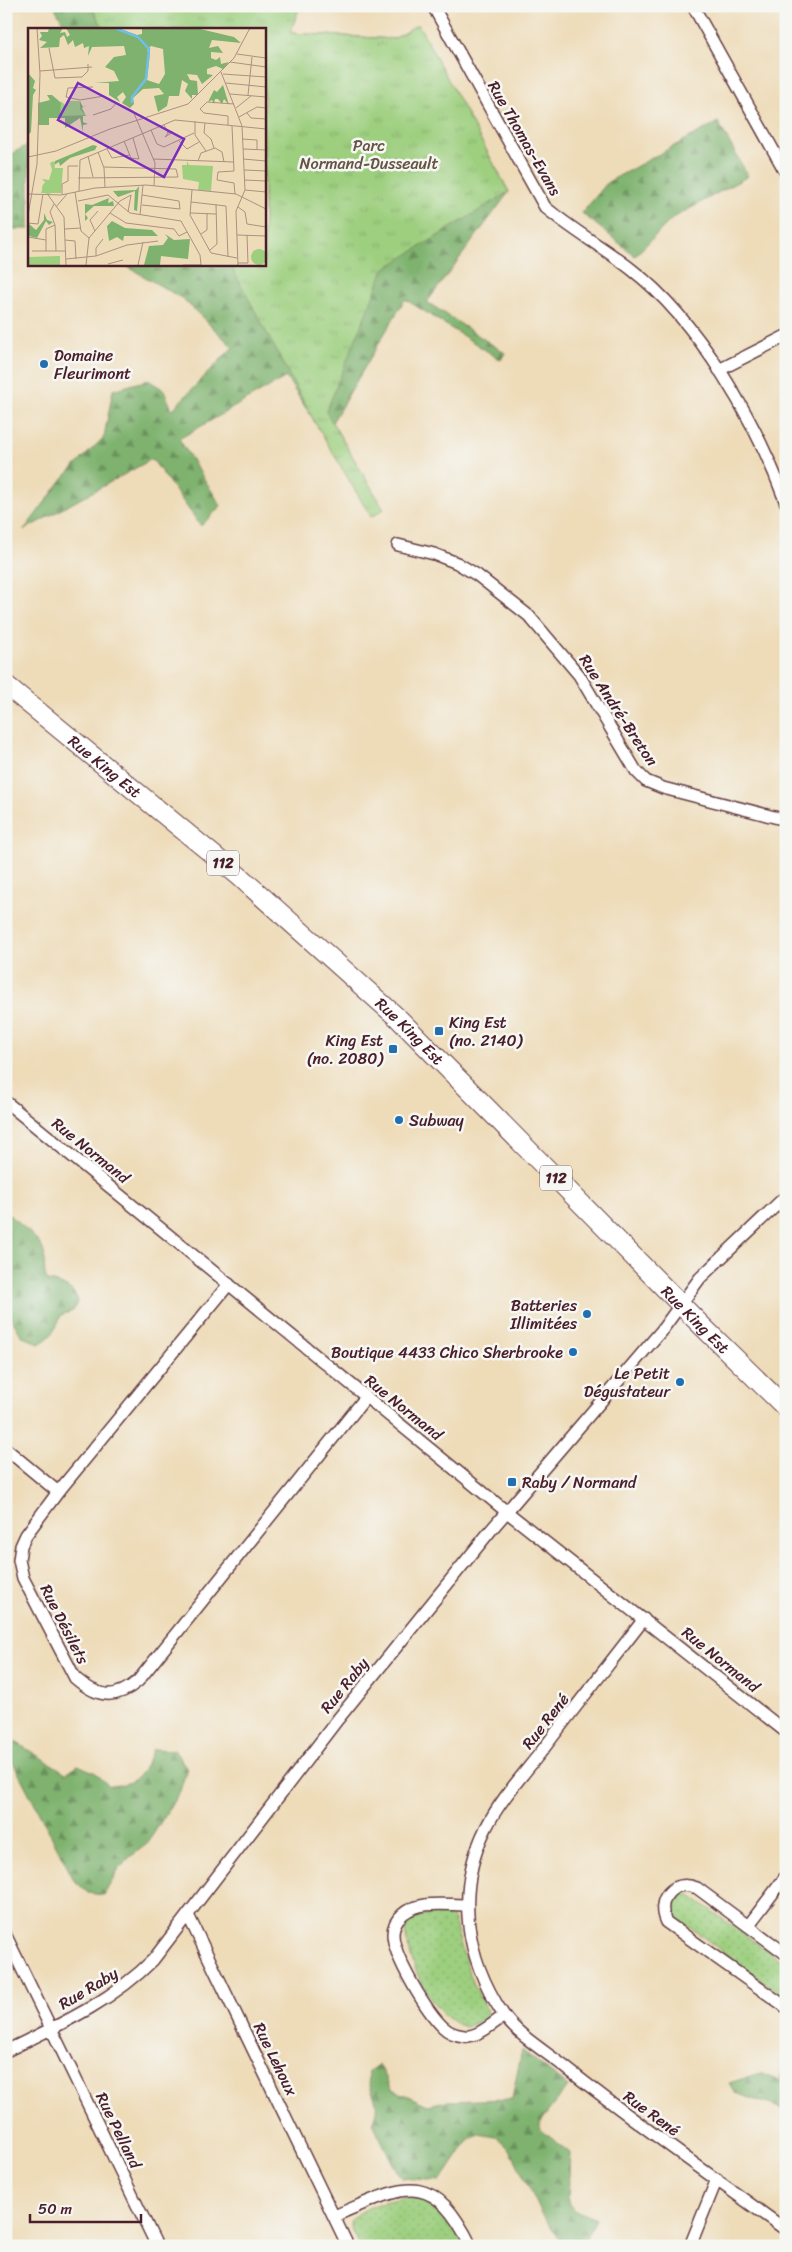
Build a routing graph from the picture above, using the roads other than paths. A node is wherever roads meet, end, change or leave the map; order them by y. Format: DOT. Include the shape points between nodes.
graph roads {
  1 [pos="433,6"];
  2 [pos="693,6"];
  3 [pos="786,173"];
  4 [pos="786,336"];
  5 [pos="719,370"];
  6 [pos="786,503"];
  7 [pos="398,545"];
  8 [pos="6,685"];
  9 [pos="786,820"];
  10 [pos="6,1102"];
  11 [pos="786,1196"];
  12 [pos="229,1284"];
  13 [pos="680,1304"];
  14 [pos="366,1397"];
  15 [pos="786,1408"];
  16 [pos="6,1449"];
  17 [pos="58,1492"];
  18 [pos="507,1512"];
  19 [pos="644,1619"];
  20 [pos="786,1732"];
  21 [pos="786,1876"];
  22 [pos="466,1905"];
  23 [pos="188,1915"];
  24 [pos="748,1926"];
  25 [pos="6,1936"];
  26 [pos="786,1954"];
  27 [pos="786,2007"];
  28 [pos="504,2016"];
  29 [pos="51,2028"];
  30 [pos="6,2050"];
  31 [pos="717,2180"];
  32 [pos="334,2216"];
  33 [pos="786,2230"];
  34 [pos="156,2246"];
  35 [pos="348,2246"];
  36 [pos="471,2246"];
  37 [pos="690,2246"];
  1 -- 5 [label="street, Rue Thomas-Evans" via="545,207 655,289 707,349"];
  2 -- 3 [label="street"];
  4 -- 5 [label="street"];
  5 -- 6 [label="street, Rue Thomas-Evans" via="761,444"];
  7 -- 9 [label="street, Rue André-Breton" via="456,563 477,575 528,616 579,675 626,756 646,781"];
  8 -- 13 [label="main road, Rue King Est / 112" via="239,876 380,1002"];
  10 -- 12 [label="street, Rue Normand"];
  11 -- 13 [label="street" via="700,1278"];
  12 -- 14 [label="street, Rue Normand"];
  12 -- 17 [label="street, Rue Désilets"];
  13 -- 15 [label="main road, Rue King Est / 112"];
  13 -- 18 [label="street, Rue Raby" via="662,1330"];
  14 -- 17 [label="street, Rue Désilets" via="151,1666 127,1690 116,1694 92,1692 75,1678 23,1578 20,1546"];
  14 -- 18 [label="street, Rue Normand"];
  16 -- 17 [label="street"];
  18 -- 19 [label="street, Rue Normand"];
  18 -- 23 [label="street, Rue Raby" via="338,1719"];
  19 -- 20 [label="street, Rue Normand"];
  19 -- 22 [label="street, Rue René" via="496,1810 474,1854"];
  21 -- 24 [label="street"];
  22 -- 28 [label="street, Rue René" via="477,1961"];
  22 -- 28 [label="street" via="427,1904 412,1908 402,1914 393,1935 401,1958 432,2014 444,2028 454,2035 466,2037 475,2035"];
  23 -- 29 [label="street, Rue Raby" via="153,1960 120,1990"];
  23 -- 32 [label="street, Rue Lehoux"];
  24 -- 26 [label="street"];
  24 -- 27 [label="street" via="691,1886 678,1886 663,1900 666,1922"];
  25 -- 29 [label="street, Rue Pelland"];
  28 -- 31 [label="street, Rue René" via="600,2094"];
  29 -- 30 [label="street, Rue Raby"];
  29 -- 34 [label="street, Rue Pelland"];
  31 -- 33 [label="street, Rue René"];
  31 -- 37 [label="street"];
  32 -- 35 [label="street, Rue Lehoux"];
  32 -- 36 [label="street" via="393,2192 408,2189 425,2192 452,2213"];
}
